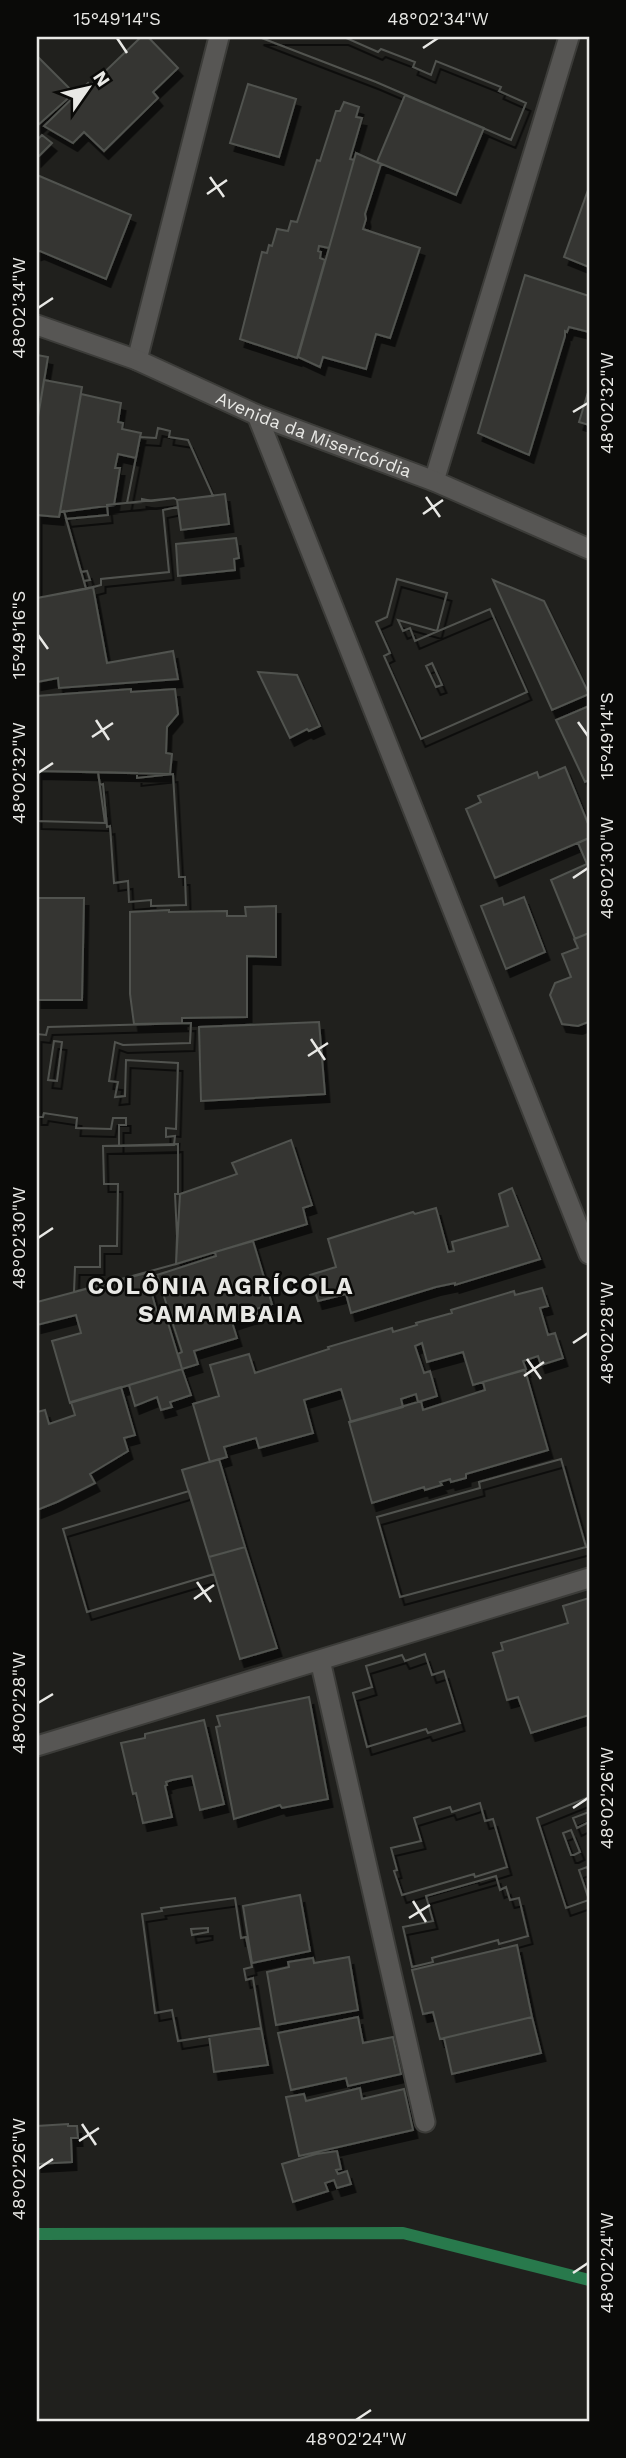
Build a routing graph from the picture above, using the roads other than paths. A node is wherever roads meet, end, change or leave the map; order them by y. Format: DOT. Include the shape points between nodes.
graph roads {
  1 [pos="219,37"];
  2 [pos="569,37"];
  3 [pos="37,325"];
  4 [pos="137,360"];
  5 [pos="257,415"];
  6 [pos="434,481"];
  7 [pos="589,549"];
  8 [pos="589,1254"];
  9 [pos="589,1578"];
  10 [pos="320,1660"];
  11 [pos="37,1746"];
  12 [pos="425,2122"];
  1 -- 4 [label="street"];
  2 -- 6 [label="street"];
  3 -- 4 [label="street, Avenida da Misericórdia"];
  4 -- 5 [label="street, Avenida da Misericórdia"];
  5 -- 6 [label="street, Avenida da Misericórdia"];
  5 -- 8 [label="street"];
  6 -- 7 [label="street, Avenida da Misericórdia"];
  9 -- 10 [label="street"];
  10 -- 11 [label="street"];
  10 -- 12 [label="street"];
}
